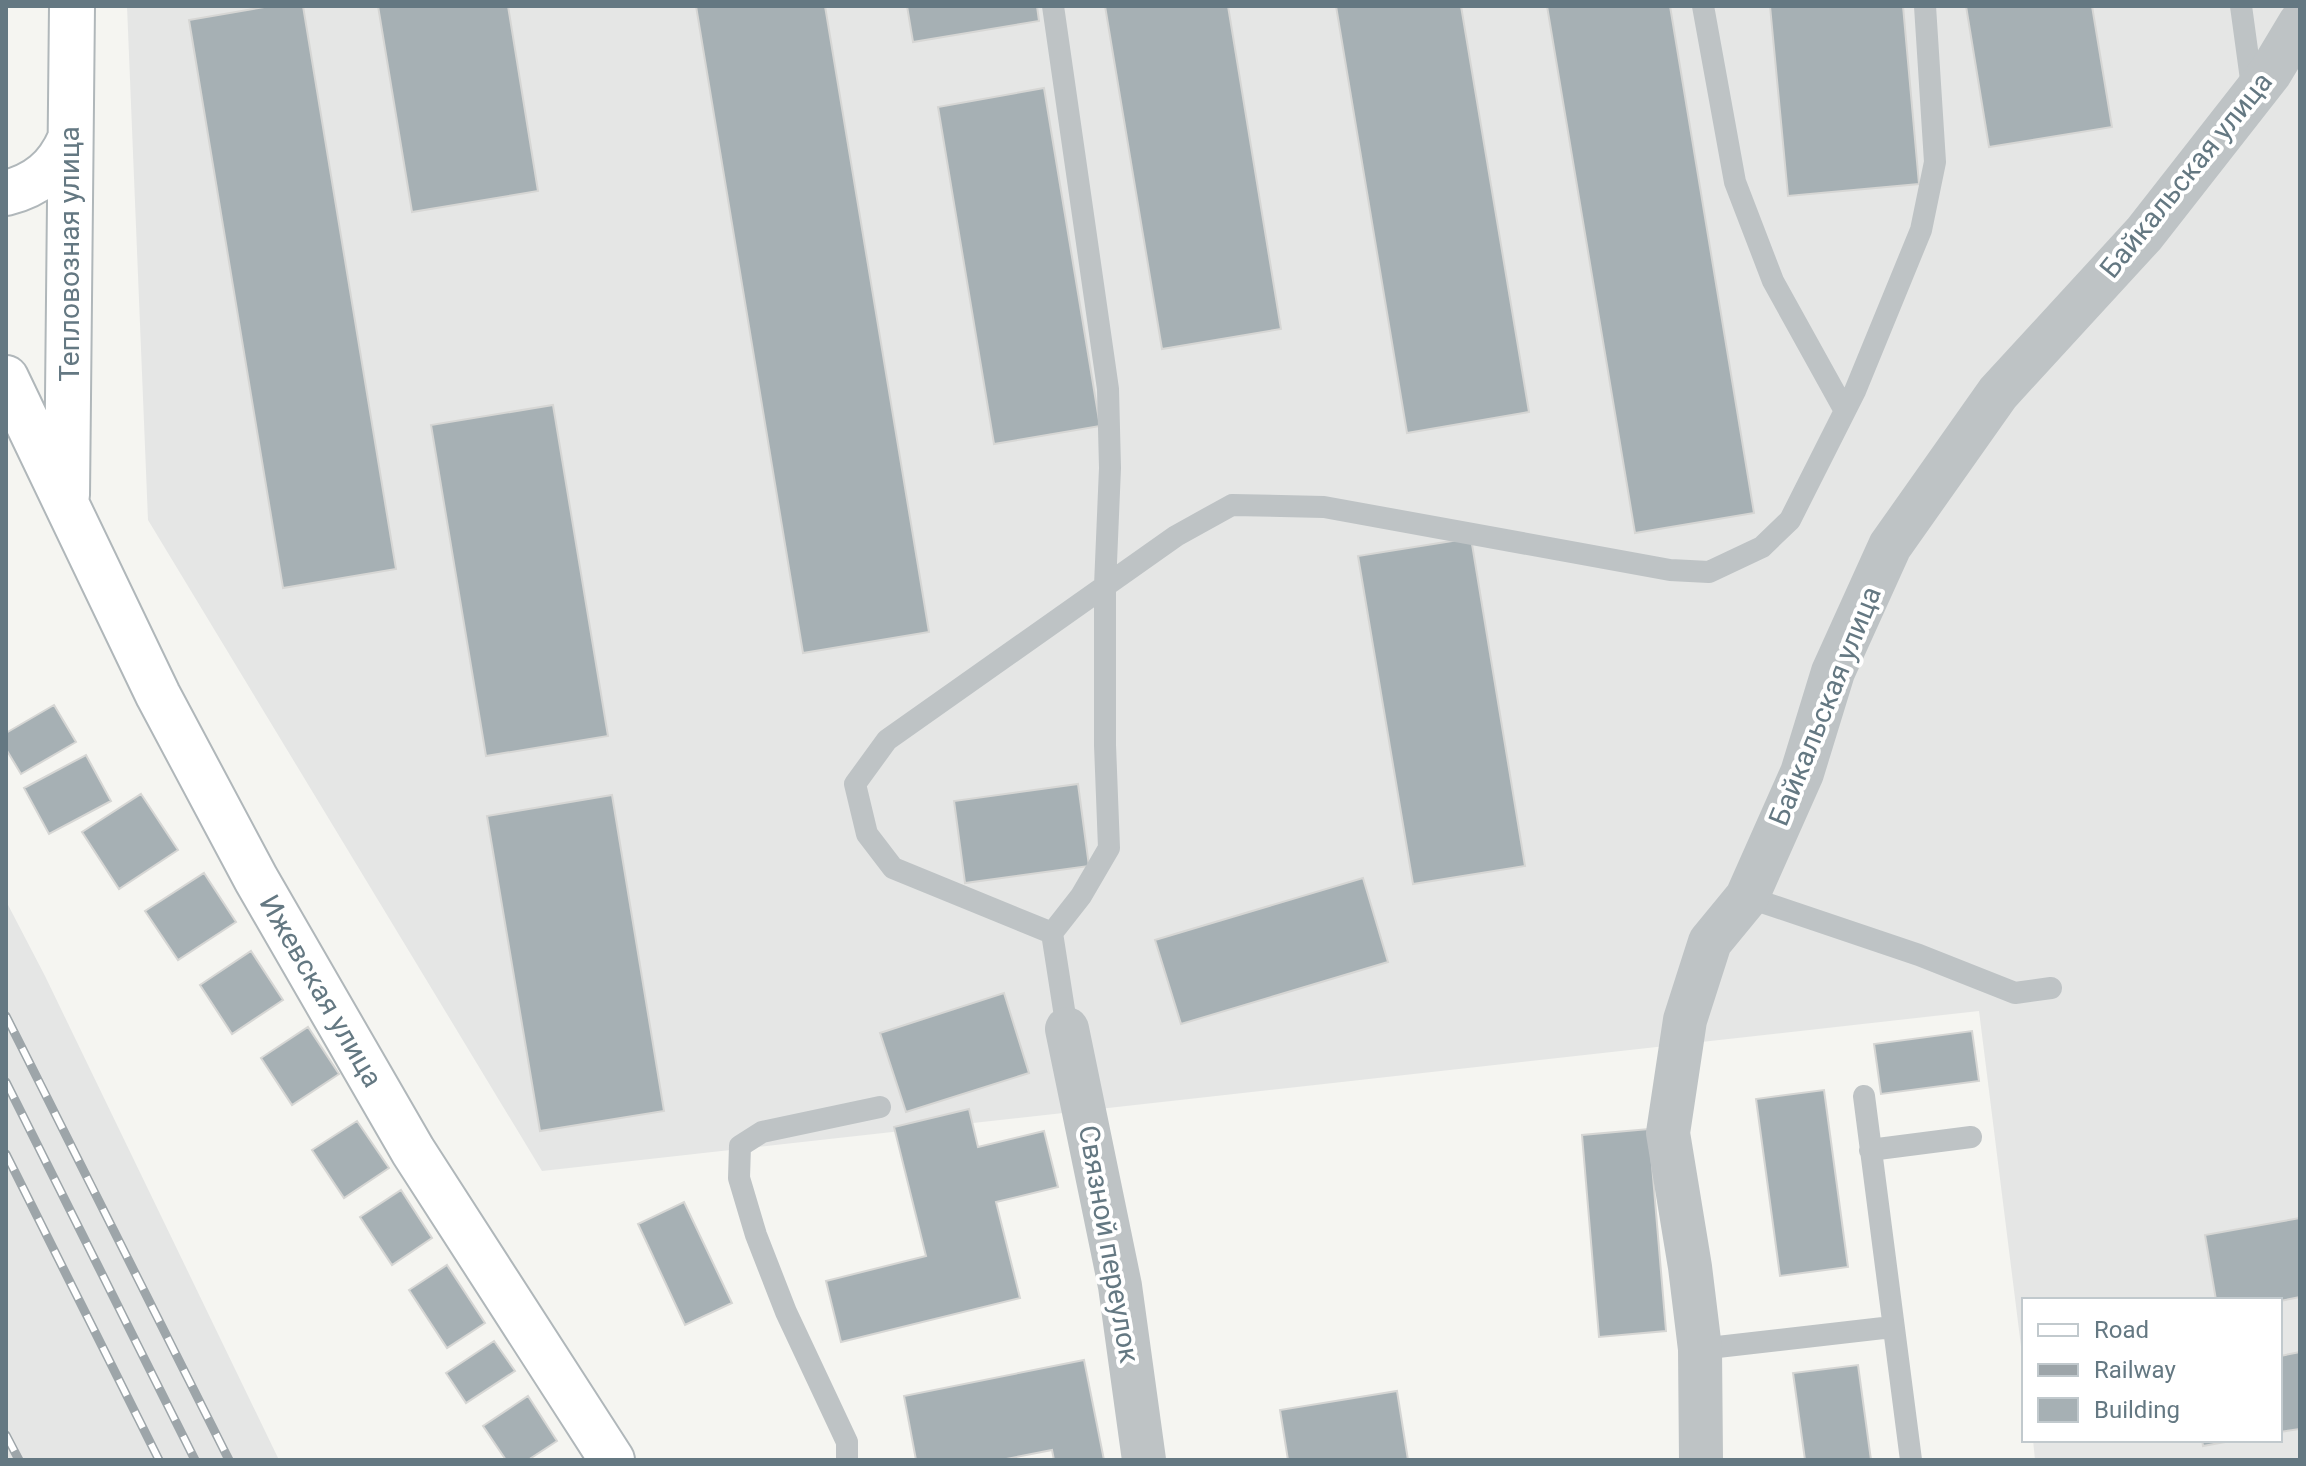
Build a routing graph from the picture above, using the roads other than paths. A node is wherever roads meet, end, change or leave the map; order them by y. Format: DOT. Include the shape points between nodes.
graph roads {
  1 [pos="72,6"];
  2 [pos="1053,6"];
  3 [pos="1703,6"];
  4 [pos="1925,6"];
  5 [pos="2241,6"];
  6 [pos="2300,23"];
  7 [pos="2253,95"];
  8 [pos="70,139"];
  9 [pos="6,193"];
  10 [pos="6,378"];
  11 [pos="1845,411"];
  12 [pos="67,502"];
  13 [pos="1105,586"];
  14 [pos="1747,897"];
  15 [pos="1052,933"];
  16 [pos="2051,988"];
  17 [pos="1067,1029"];
  18 [pos="1864,1096"];
  19 [pos="880,1107"];
  20 [pos="1971,1137"];
  21 [pos="1870,1150"];
  22 [pos="1892,1327"];
  23 [pos="1700,1349"];
  24 [pos="612,1460"];
  25 [pos="847,1460"];
  26 [pos="1144,1460"];
  27 [pos="1701,1460"];
  28 [pos="1911,1460"];
  1 -- 8 [label="street, Тепловозная улица"];
  2 -- 13 [label="lane" via="1108,389"];
  3 -- 11 [label="lane" via="1735,182 1773,281"];
  4 -- 11 [label="lane" via="1935,162 1921,230"];
  5 -- 7 [label="lane"];
  6 -- 7 [label="street, Байкальская улица"];
  7 -- 14 [label="street, Байкальская улица" via="2144,234 1998,393 1890,546 1833,672 1802,773"];
  8 -- 9 [label="street" via="61,159 42,178"];
  8 -- 12 [label="street, Тепловозная улица"];
  10 -- 12 [label="street, Ижевская улица"];
  11 -- 13 [label="lane" via="1790,520 1762,547 1709,572 1655,567 1324,507 1232,505"];
  12 -- 24 [label="street, Ижевская улица" via="158,695 256,879 413,1151"];
  13 -- 15 [label="lane" via="1109,848"];
  13 -- 15 [label="lane" via="887,740 855,784 867,834 893,868"];
  14 -- 16 [label="lane" via="2015,993"];
  14 -- 23 [label="street, Байкальская улица" via="1710,942 1685,1020 1668,1133"];
  15 -- 17 [label="lane"];
  17 -- 26 [label="street, Связной переулок" via="1120,1286"];
  18 -- 21 [label="lane"];
  19 -- 25 [label="lane" via="762,1132 740,1146 739,1178 756,1235 847,1442"];
  20 -- 21 [label="lane"];
  21 -- 22 [label="lane"];
  22 -- 23 [label="lane"];
  22 -- 28 [label="lane"];
  23 -- 27 [label="street, Байкальская улица"];
}
